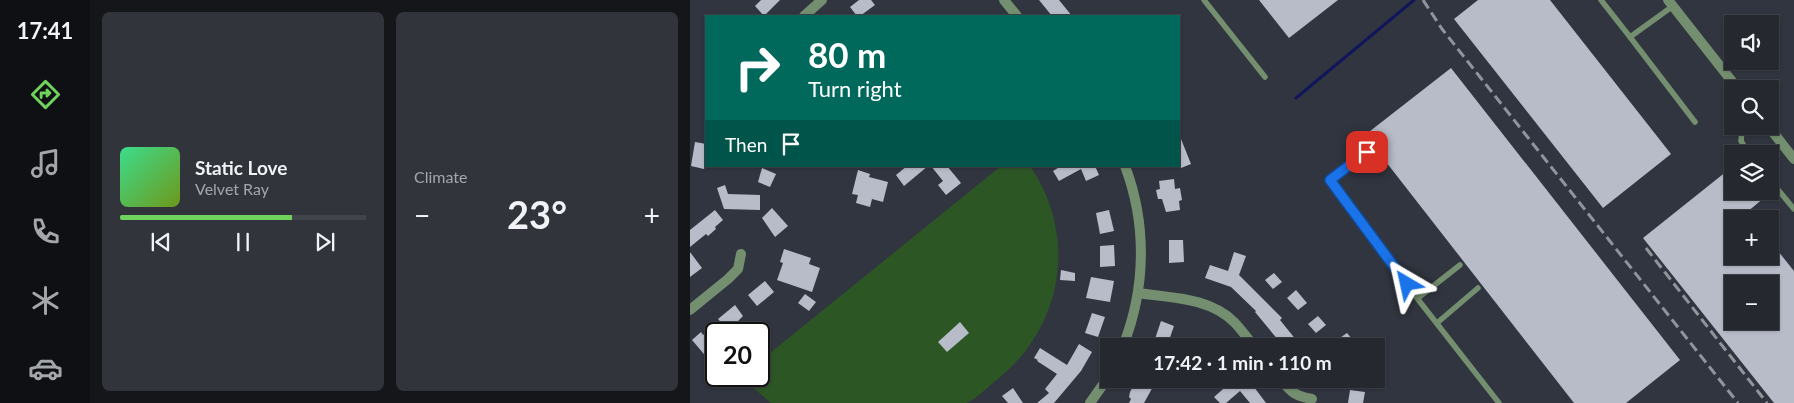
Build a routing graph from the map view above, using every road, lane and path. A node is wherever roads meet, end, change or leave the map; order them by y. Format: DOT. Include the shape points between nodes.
graph roads {
  1 [pos="822,0"];
  2 [pos="1004,0"];
  3 [pos="1204,0"];
  4 [pos="1601,0"];
  5 [pos="1670,3"];
  6 [pos="805,15"];
  7 [pos="1017,15"];
  8 [pos="1630,37"];
  9 [pos="1265,77"];
  10 [pos="1731,80"];
  11 [pos="1695,122"];
  12 [pos="1775,135"];
  13 [pos="1367,152"];
  14 [pos="1794,160"];
  15 [pos="1125,167"];
  16 [pos="1779,191"];
  17 [pos="1794,209"];
  18 [pos="740,254"];
  19 [pos="1460,265"];
  20 [pos="1478,288"];
  21 [pos="1138,293"];
  22 [pos="1418,298"];
  23 [pos="690,310"];
  24 [pos="1437,323"];
  25 [pos="1126,338"];
  26 [pos="1247,338"];
  27 [pos="1101,388"];
  28 [pos="1287,388"];
  29 [pos="1312,399"];
  30 [pos="1090,403"];
  31 [pos="1499,403"];
  1 -- 6 [label="street"];
  2 -- 7 [label="street"];
  3 -- 9 [label="lane"];
  4 -- 8 [label="lane"];
  5 -- 8 [label="lane"];
  5 -- 10 [label="street"];
  8 -- 11 [label="lane"];
  12 -- 14 [label="street"];
  13 -- 22 [label="lane" via="1330,180"];
  15 -- 21 [label="street" via="1140,225"];
  16 -- 17 [label="lane"];
  18 -- 23 [label="street" via="738,269"];
  19 -- 22 [label="lane"];
  20 -- 24 [label="lane"];
  21 -- 25 [label="street"];
  21 -- 26 [label="street" via="1208,305 1234,322"];
  22 -- 24 [label="lane"];
  24 -- 31 [label="lane"];
  27 -- 30 [label="street"];
  28 -- 29 [label="street" via="1299,397"];
}
